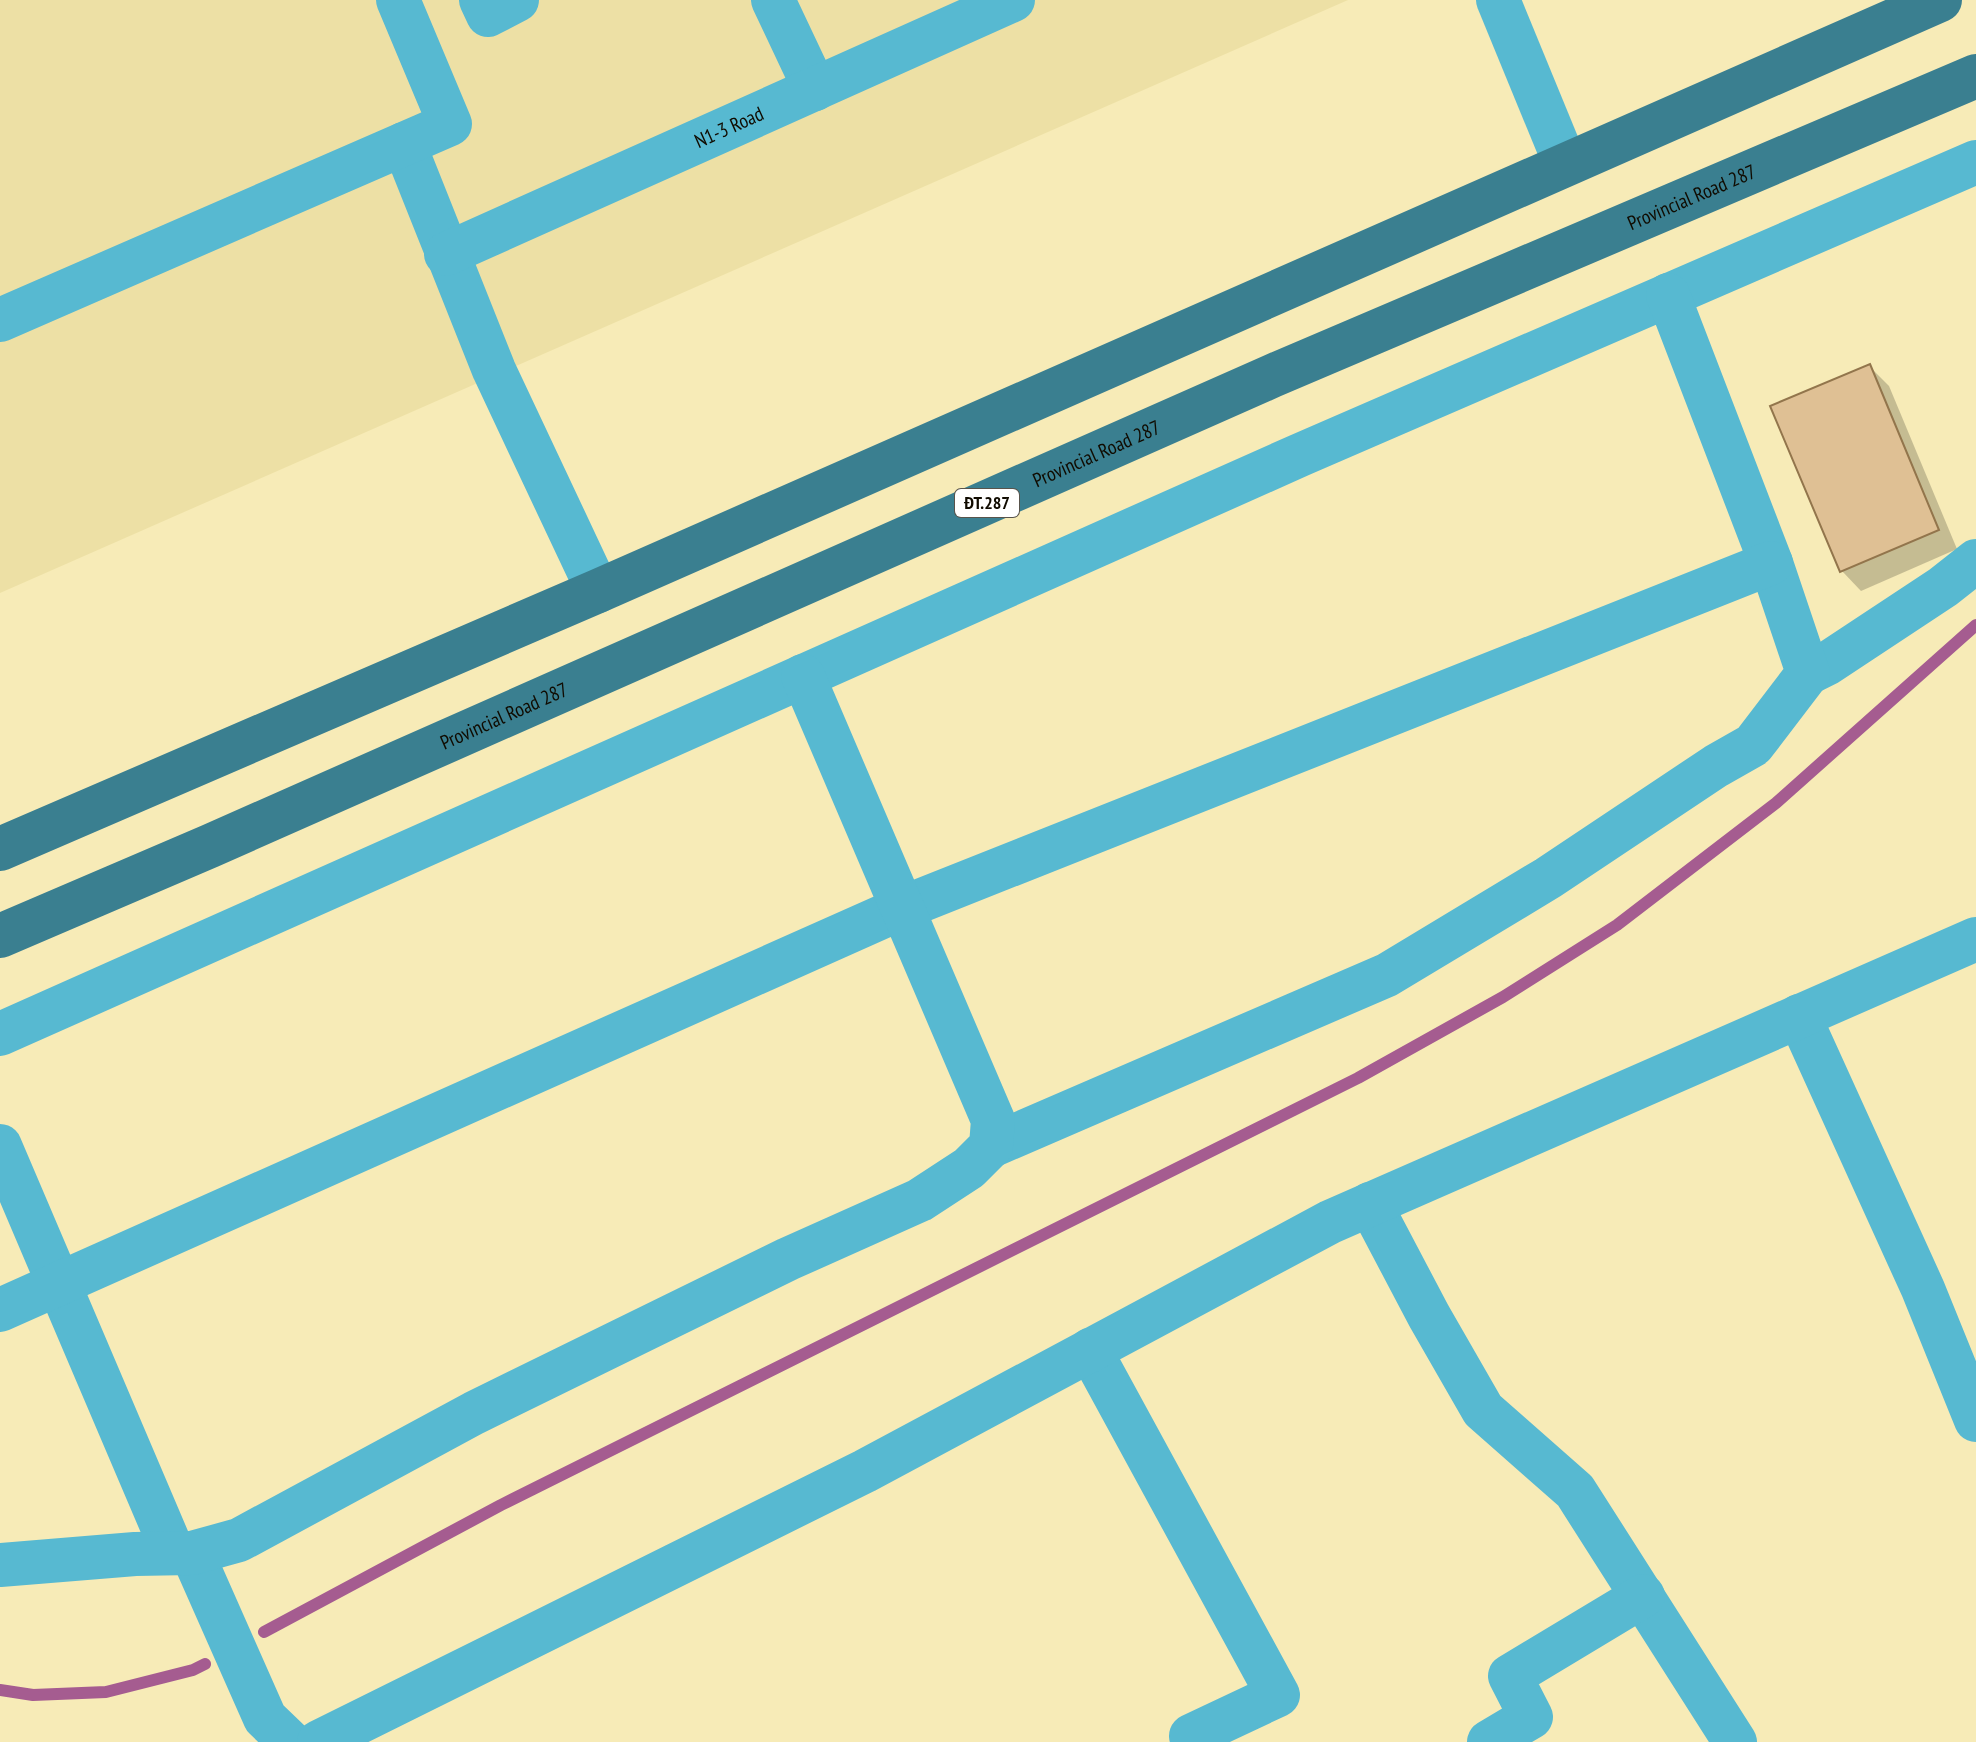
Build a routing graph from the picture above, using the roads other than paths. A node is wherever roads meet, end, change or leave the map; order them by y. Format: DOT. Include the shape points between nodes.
graph roads {
  1 [pos="398,0"];
  2 [pos="481,0"];
  3 [pos="517,0"];
  4 [pos="773,0"];
  5 [pos="1013,0"];
  6 [pos="1498,0"];
  7 [pos="1940,0"];
  8 [pos="1976,76"];
  9 [pos="815,89"];
  10 [pos="404,144"];
  11 [pos="1976,162"];
  12 [pos="1565,163"];
  13 [pos="446,254"];
  14 [pos="1668,295"];
  15 [pos="0,320"];
  16 [pos="1976,561"];
  17 [pos="1771,563"];
  18 [pos="598,591"];
  19 [pos="1808,673"];
  20 [pos="803,676"];
  21 [pos="0,849"];
  22 [pos="902,908"];
  23 [pos="0,936"];
  24 [pos="1976,939"];
  25 [pos="1799,1016"];
  26 [pos="0,1034"];
  27 [pos="0,1146"];
  28 [pos="991,1146"];
  29 [pos="1370,1204"];
  30 [pos="57,1284"];
  31 [pos="0,1310"];
  32 [pos="1090,1350"];
  33 [pos="1976,1420"];
  34 [pos="183,1553"];
  35 [pos="0,1565"];
  36 [pos="1643,1596"];
  37 [pos="1191,1736"];
  38 [pos="290,1742"];
  39 [pos="319,1742"];
  40 [pos="1489,1742"];
  41 [pos="1735,1742"];
  1 -- 10 [label="street" via="450,124"];
  2 -- 3 [label="street" via="488,15"];
  4 -- 9 [label="street"];
  5 -- 9 [label="street, N1-3 Road"];
  6 -- 12 [label="street"];
  7 -- 12 [label="main road"];
  8 -- 23 [label="main road, Provincial Road 287 / ĐT.287" via="1301,364"];
  9 -- 13 [label="street, N1-3 Road"];
  10 -- 13 [label="street"];
  10 -- 15 [label="street"];
  11 -- 14 [label="street"];
  12 -- 18 [label="main road"];
  13 -- 18 [label="street"];
  14 -- 17 [label="street"];
  14 -- 20 [label="street"];
  16 -- 19 [label="street"];
  17 -- 19 [label="street"];
  17 -- 22 [label="street"];
  18 -- 21 [label="main road"];
  19 -- 28 [label="street" via="1753,745 1387,975"];
  20 -- 22 [label="street"];
  20 -- 26 [label="street"];
  22 -- 28 [label="street" via="993,1120"];
  22 -- 30 [label="street"];
  24 -- 25 [label="street"];
  25 -- 29 [label="street"];
  25 -- 33 [label="street" via="1923,1289"];
  27 -- 30 [label="street"];
  28 -- 34 [label="street" via="969,1168 920,1200 474,1413 239,1540"];
  29 -- 32 [label="street"];
  29 -- 36 [label="street" via="1483,1410 1575,1491"];
  30 -- 31 [label="street"];
  30 -- 34 [label="street"];
  32 -- 37 [label="street" via="1278,1695"];
  32 -- 39 [label="street" via="865,1471"];
  34 -- 35 [label="street"];
  34 -- 38 [label="street" via="265,1718"];
  36 -- 40 [label="street" via="1510,1676 1531,1717"];
  36 -- 41 [label="street"];
}
